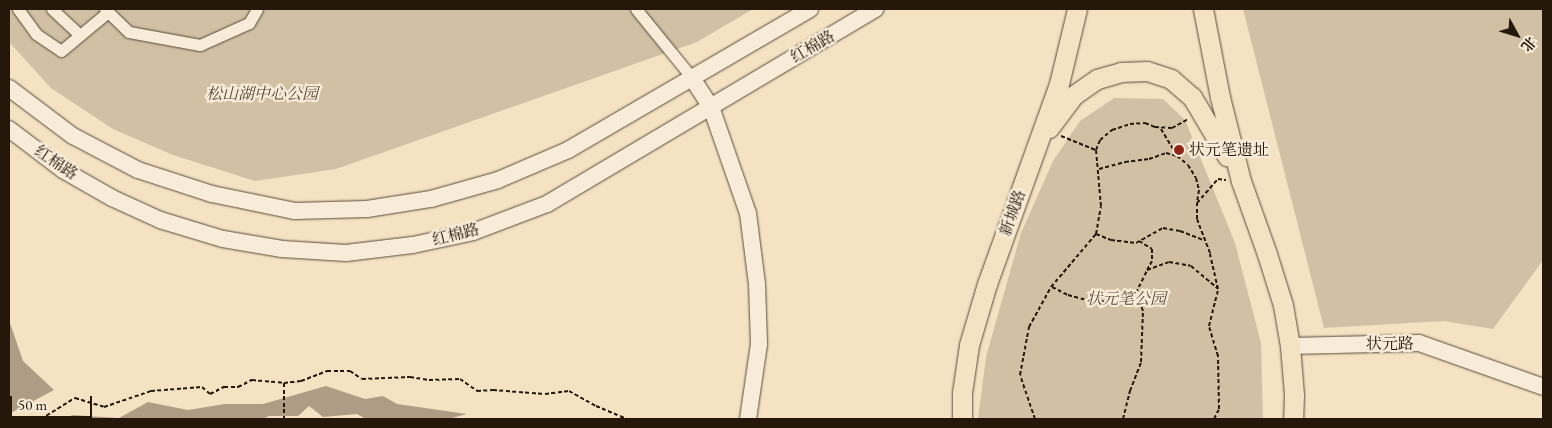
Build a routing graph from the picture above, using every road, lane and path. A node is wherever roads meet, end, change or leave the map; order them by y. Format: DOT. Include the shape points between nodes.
graph roads {
  1 [pos="18,9"];
  2 [pos="52,9"];
  3 [pos="257,9"];
  4 [pos="636,9"];
  5 [pos="810,9"];
  6 [pos="876,9"];
  7 [pos="1077,9"];
  8 [pos="1203,9"];
  9 [pos="106,10"];
  10 [pos="80,35"];
  11 [pos="692,78"];
  12 [pos="9,88"];
  13 [pos="711,107"];
  14 [pos="1201,111"];
  15 [pos="1160,128"];
  16 [pos="9,129"];
  17 [pos="1048,130"];
  18 [pos="1096,150"];
  19 [pos="1177,156"];
  20 [pos="1033,157"];
  21 [pos="1099,169"];
  22 [pos="1241,181"];
  23 [pos="1197,203"];
  24 [pos="1096,234"];
  25 [pos="1205,240"];
  26 [pos="1139,241"];
  27 [pos="1147,270"];
  28 [pos="1051,286"];
  29 [pos="1218,289"];
  30 [pos="1136,293"];
  31 [pos="1290,346"];
  32 [pos="284,383"];
  33 [pos="1543,387"];
  34 [pos="41,419"];
  35 [pos="284,419"];
  36 [pos="627,419"];
  37 [pos="748,419"];
  38 [pos="962,419"];
  39 [pos="1035,419"];
  40 [pos="1123,419"];
  41 [pos="1214,419"];
  42 [pos="1293,419"];
  1 -- 10 [label="street" via="36,34 61,51"];
  2 -- 10 [label="street"];
  3 -- 9 [label="street" via="249,23 200,45 129,32"];
  4 -- 11 [label="street"];
  5 -- 11 [label="main road, 红棉路"];
  6 -- 13 [label="main road, 红棉路"];
  7 -- 20 [label="main road, 新城路" via="1058,84"];
  8 -- 22 [label="main road"];
  9 -- 10 [label="street"];
  11 -- 12 [label="main road, 红棉路" via="568,150 498,180 422,200 367,208 295,211 212,194 138,170 73,136"];
  11 -- 13 [label="main road"];
  13 -- 16 [label="main road, 红棉路" via="547,204 473,232 413,245 346,253 282,249 223,239 160,220 63,170"];
  13 -- 37 [label="main road" via="748,213 758,284 759,344"];
  14 -- 15 [label="path" via="1172,128"];
  14 -- 17 [label="main road" via="1192,97 1171,79 1147,70 1121,72 1097,79 1074,95"];
  14 -- 22 [label="main road"];
  15 -- 18 [label="path" via="1145,123 1112,130 1100,140"];
  15 -- 19 [label="path"];
  17 -- 18 [label="path"];
  17 -- 20 [label="main road"];
  18 -- 21 [label="path"];
  19 -- 21 [label="path" via="1166,153 1149,160"];
  19 -- 23 [label="path" via="1196,178 1199,190"];
  20 -- 38 [label="main road, 新城路" via="987,284 969,345"];
  21 -- 24 [label="path" via="1102,206"];
  22 -- 23 [label="path" via="1218,179"];
  22 -- 31 [label="main road" via="1267,254"];
  23 -- 25 [label="path" via="1197,219"];
  24 -- 26 [label="path" via="1111,240"];
  24 -- 28 [label="path"];
  25 -- 26 [label="path" via="1162,228"];
  25 -- 29 [label="path"];
  26 -- 27 [label="path" via="1152,249 1152,261"];
  27 -- 29 [label="path" via="1169,262 1191,266"];
  27 -- 30 [label="path"];
  28 -- 30 [label="path" via="1068,295 1094,302 1116,301"];
  28 -- 39 [label="path" via="1029,327 1020,375"];
  29 -- 41 [label="path" via="1210,326 1218,356 1219,408"];
  30 -- 40 [label="path" via="1143,311 1141,362"];
  31 -- 33 [label="main road, 状元路" via="1419,343"];
  31 -- 42 [label="main road"];
  32 -- 34 [label="path" via="252,380 238,388 224,387 210,394 202,387 150,391 104,406 75,398"];
  32 -- 35 [label="path"];
  32 -- 36 [label="path" via="327,371 350,371 362,379 460,379 477,391 545,394 569,391"];
}
